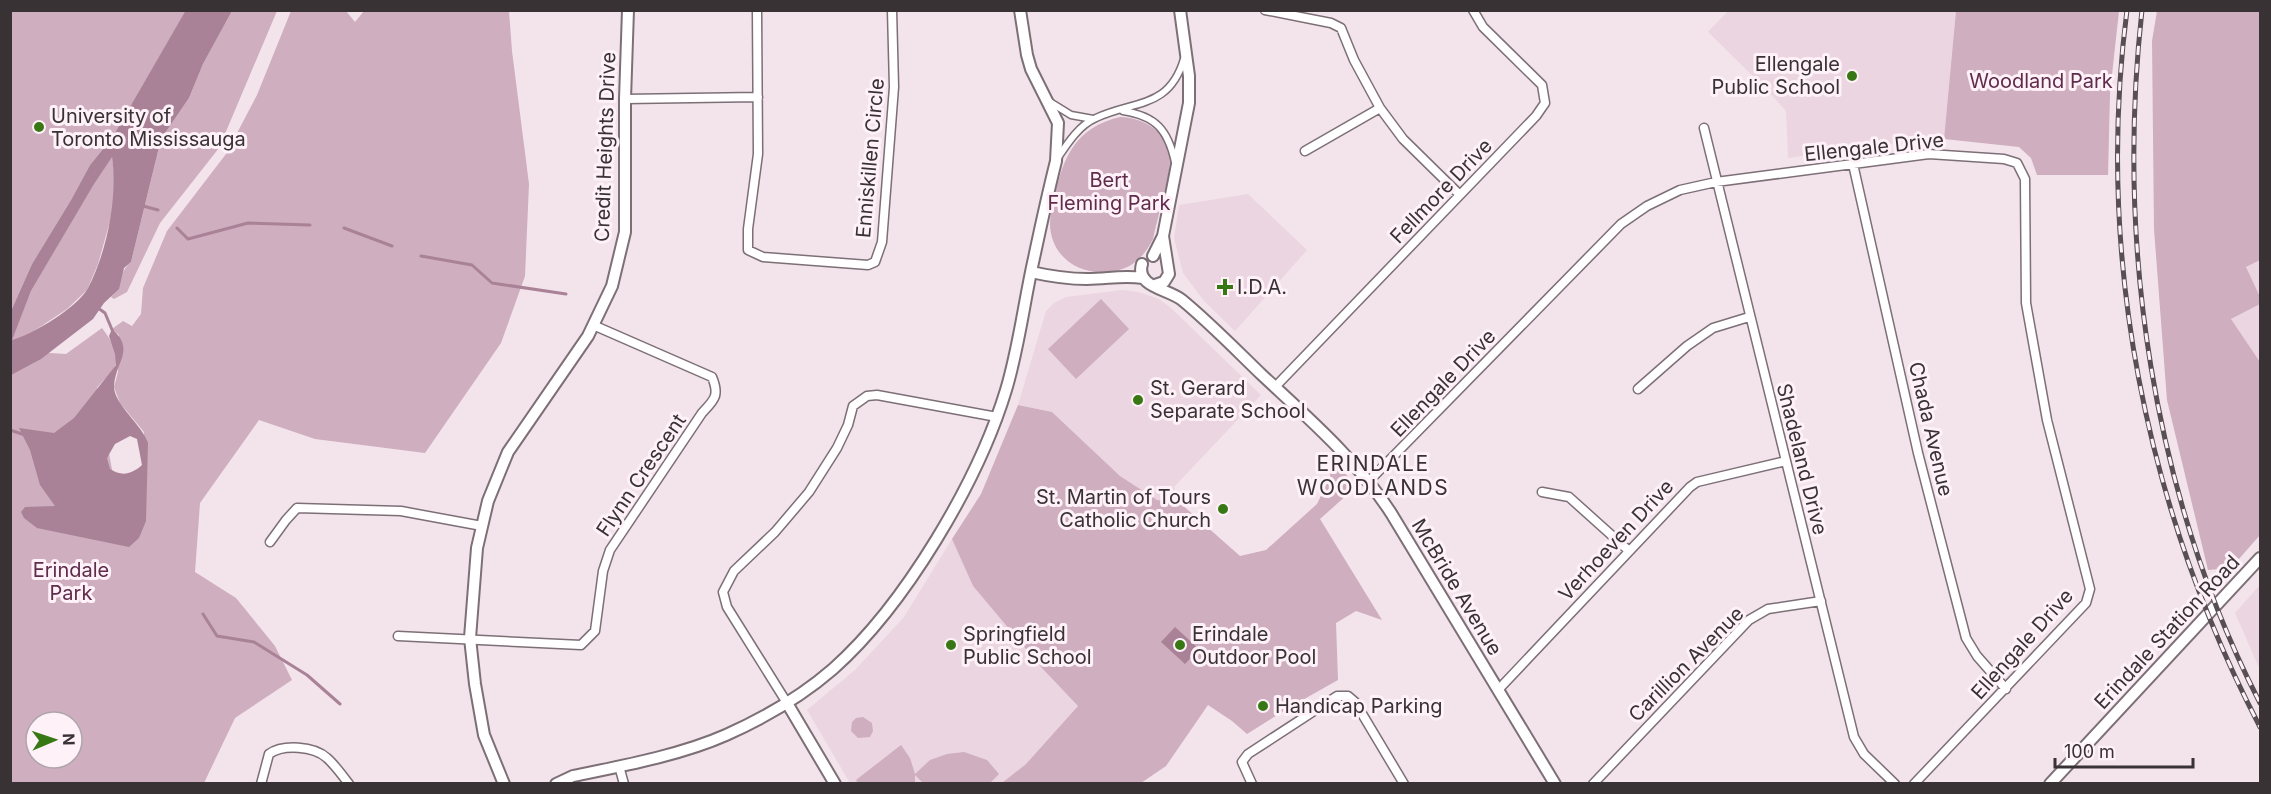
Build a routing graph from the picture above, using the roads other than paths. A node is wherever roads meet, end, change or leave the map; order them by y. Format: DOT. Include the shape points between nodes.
graph roads {
  1 [pos="628,10"];
  2 [pos="757,10"];
  3 [pos="892,10"];
  4 [pos="1020,10"];
  5 [pos="1180,10"];
  6 [pos="1265,10"];
  7 [pos="1473,10"];
  8 [pos="1185,56"];
  9 [pos="758,97"];
  10 [pos="625,99"];
  11 [pos="1047,99"];
  12 [pos="1380,108"];
  13 [pos="1120,110"];
  14 [pos="1094,119"];
  15 [pos="1704,128"];
  16 [pos="1305,151"];
  17 [pos="1056,161"];
  18 [pos="1853,164"];
  19 [pos="1176,169"];
  20 [pos="1716,182"];
  21 [pos="1460,195"];
  22 [pos="1162,236"];
  23 [pos="1153,256"];
  24 [pos="1166,261"];
  25 [pos="1142,264"];
  26 [pos="1031,272"];
  27 [pos="1169,274"];
  28 [pos="1125,275"];
  29 [pos="1143,278"];
  30 [pos="1155,285"];
  31 [pos="1180,298"];
  32 [pos="1749,318"];
  33 [pos="593,325"];
  34 [pos="1275,387"];
  35 [pos="1638,389"];
  36 [pos="997,417"];
  37 [pos="1786,461"];
  38 [pos="1369,482"];
  39 [pos="1542,492"];
  40 [pos="482,526"];
  41 [pos="270,542"];
  42 [pos="1628,550"];
  43 [pos="2260,558"];
  44 [pos="1821,601"];
  45 [pos="398,636"];
  46 [pos="470,639"];
  47 [pos="2006,689"];
  48 [pos="1498,690"];
  49 [pos="787,703"];
  50 [pos="619,766"];
  51 [pos="261,783"];
  52 [pos="349,783"];
  53 [pos="504,783"];
  54 [pos="556,783"];
  55 [pos="624,783"];
  56 [pos="835,783"];
  57 [pos="1252,783"];
  58 [pos="1404,783"];
  59 [pos="1555,783"];
  60 [pos="1593,783"];
  61 [pos="1895,783"];
  62 [pos="1914,783"];
  63 [pos="2050,783"];
  1 -- 10 [label="street, Credit Heights Drive"];
  2 -- 9 [label="street, Enniskillen Circle"];
  3 -- 9 [label="street, Enniskillen Circle" via="894,87 882,242 875,262 868,265 763,257 748,250 758,154"];
  4 -- 11 [label="street" via="1031,69"];
  5 -- 8 [label="street"];
  6 -- 12 [label="street" via="1341,28"];
  7 -- 21 [label="street, Fellmore Drive" via="1483,27 1542,86 1545,104"];
  8 -- 13 [label="street" via="1176,79 1162,94"];
  8 -- 19 [label="street" via="1189,104"];
  9 -- 10 [label="street"];
  10 -- 33 [label="street, Credit Heights Drive" via="625,232 612,286"];
  11 -- 14 [label="street" via="1071,115"];
  11 -- 17 [label="street" via="1058,123"];
  12 -- 16 [label="street"];
  12 -- 21 [label="street" via="1403,140"];
  13 -- 14 [label="street"];
  13 -- 19 [label="street" via="1149,118 1160,126 1170,144"];
  14 -- 17 [label="street" via="1072,138"];
  15 -- 20 [label="street, Shadeland Drive"];
  17 -- 26 [label="street"];
  18 -- 20 [label="street, Ellengale Drive"];
  18 -- 47 [label="street, Chada Avenue" via="1918,453 1966,638"];
  18 -- 47 [label="street, Ellengale Drive" via="1929,154 2004,159 2017,163 2025,179 2026,303 2047,420 2090,589 2086,603"];
  19 -- 22 [label="street"];
  20 -- 32 [label="street, Shadeland Drive"];
  20 -- 38 [label="street, Ellengale Drive" via="1680,190 1621,224"];
  21 -- 34 [label="street, Fellmore Drive"];
  22 -- 23 [label="street"];
  22 -- 24 [label="street"];
  23 -- 24 [label="street"];
  23 -- 25 [label="street"];
  24 -- 27 [label="street"];
  25 -- 28 [label="street"];
  25 -- 29 [label="street"];
  26 -- 28 [label="street" via="1087,279"];
  26 -- 36 [label="street"];
  27 -- 30 [label="street" via="1164,282"];
  27 -- 31 [label="street, McBride Avenue"];
  28 -- 29 [label="street"];
  29 -- 30 [label="street"];
  30 -- 31 [label="street, McBride Avenue"];
  31 -- 34 [label="street, McBride Avenue"];
  32 -- 35 [label="street" via="1713,328"];
  32 -- 37 [label="street, Shadeland Drive"];
  33 -- 40 [label="street, Credit Heights Drive" via="508,452"];
  33 -- 46 [label="street, Flynn Crescent" via="712,377 715,399 610,550 603,571 595,631 581,645"];
  34 -- 38 [label="street, McBride Avenue"];
  36 -- 49 [label="street" via="965,488 895,599 838,664"];
  36 -- 49 [label="street" via="877,395 867,396 853,406 837,448 809,492 734,571 723,592 728,607"];
  37 -- 42 [label="street, Verhoeven Drive" via="1696,482"];
  37 -- 44 [label="street, Shadeland Drive"];
  38 -- 48 [label="street, McBride Avenue"];
  39 -- 42 [label="street" via="1569,497"];
  40 -- 41 [label="street" via="401,511 297,508"];
  40 -- 46 [label="street, Credit Heights Drive"];
  42 -- 48 [label="street, Verhoeven Drive"];
  43 -- 63 [label="street, Erindale Station Road"];
  44 -- 60 [label="street, Carillion Avenue" via="1768,609 1749,620"];
  44 -- 61 [label="street, Shadeland Drive" via="1854,737 1864,754"];
  45 -- 46 [label="street"];
  46 -- 53 [label="street, Credit Heights Drive" via="484,735"];
  47 -- 62 [label="street, Ellengale Drive"];
  48 -- 59 [label="street, McBride Avenue"];
  49 -- 50 [label="street" via="724,736"];
  49 -- 56 [label="street"];
  50 -- 54 [label="street"];
  50 -- 55 [label="street"];
  51 -- 52 [label="street" via="269,754 281,748 322,754"];
  57 -- 58 [label="street" via="1242,762 1248,754 1337,696 1348,696 1355,702"];
}
